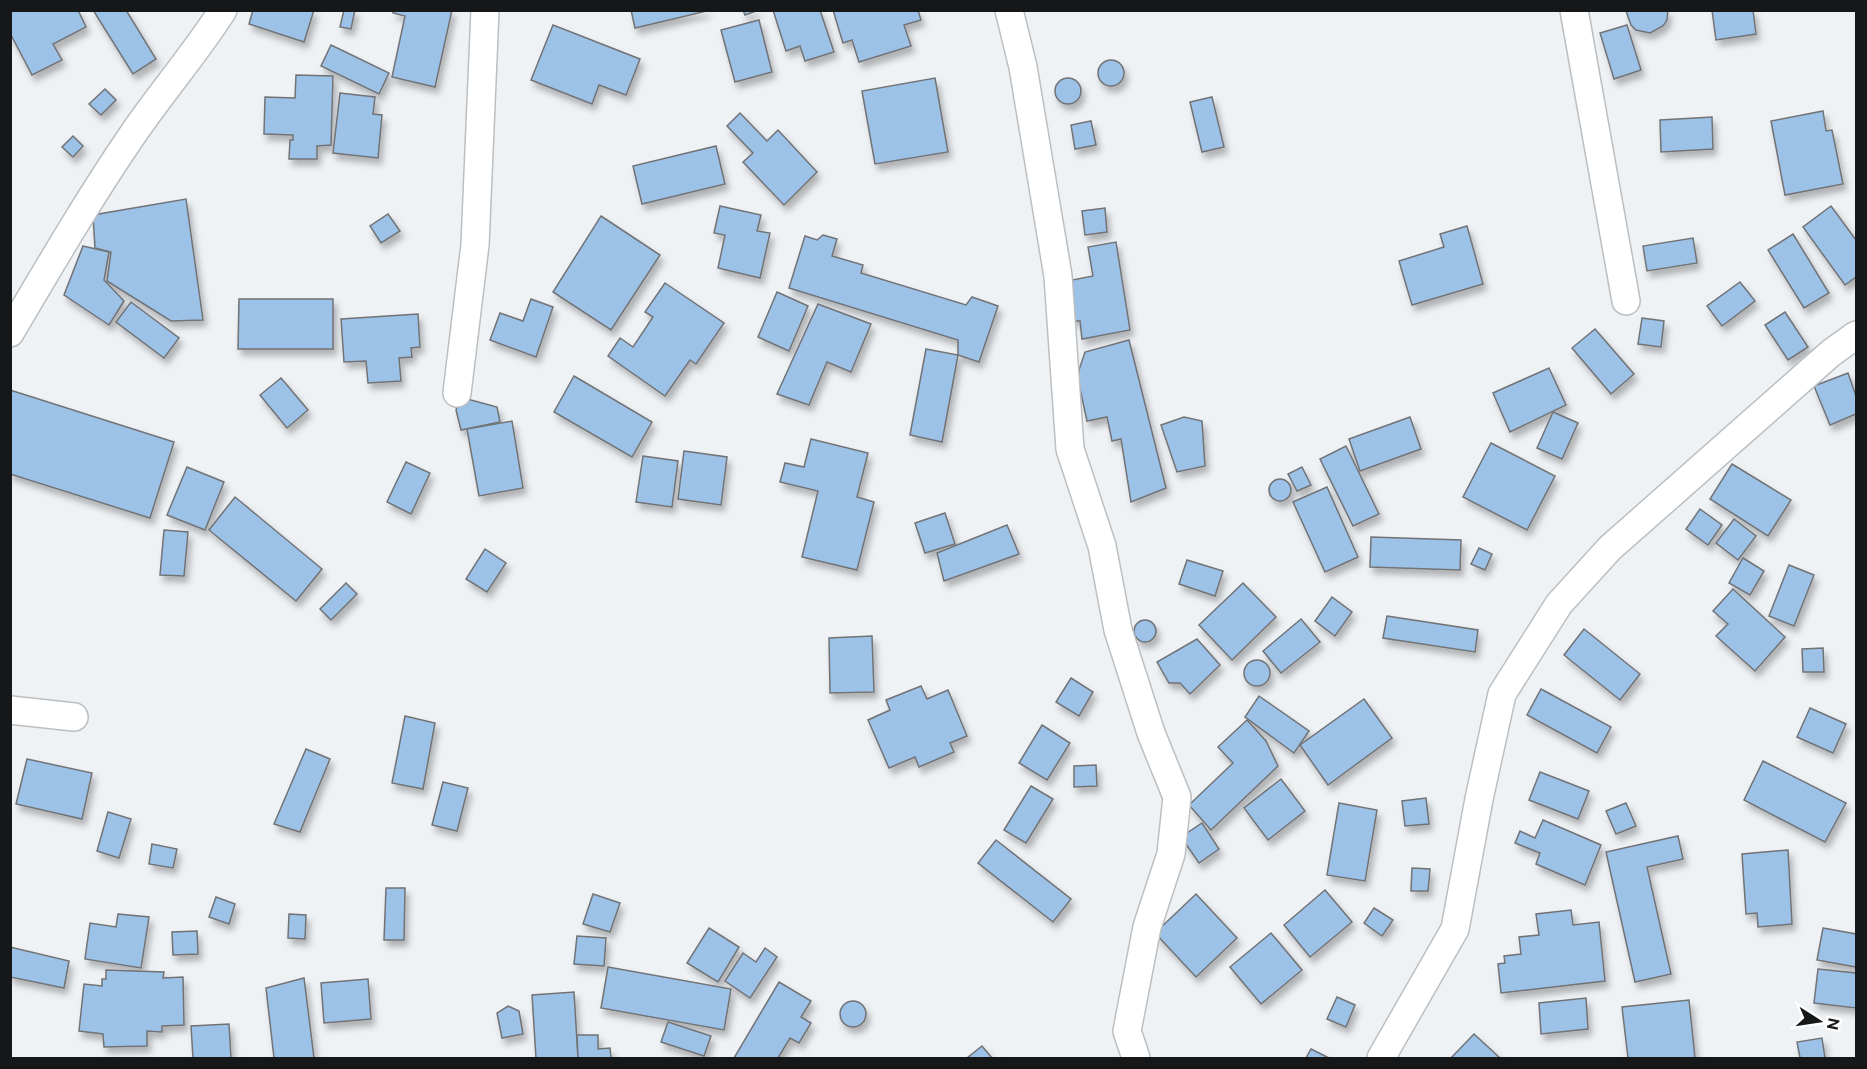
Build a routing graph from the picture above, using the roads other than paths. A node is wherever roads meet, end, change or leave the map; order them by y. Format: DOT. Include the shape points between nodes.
graph roads {
  1 [pos="223,10"];
  2 [pos="485,10"];
  3 [pos="1010,10"];
  4 [pos="1574,10"];
  5 [pos="1626,301"];
  6 [pos="10,333"];
  7 [pos="1857,335"];
  8 [pos="457,393"];
  9 [pos="10,710"];
  10 [pos="74,717"];
  11 [pos="1136,1059"];
  12 [pos="1381,1059"];
  1 -- 6 [label="street" via="130,138"];
  2 -- 8 [label="street" via="476,245"];
  3 -- 11 [label="street" via="1058,276 1070,449 1102,546 1118,630 1151,733 1177,797 1171,854 1147,927 1127,1031"];
  4 -- 5 [label="street"];
  7 -- 12 [label="street" via="1831,353 1610,548 1559,604 1502,694 1455,929"];
  9 -- 10 [label="street"];
}
